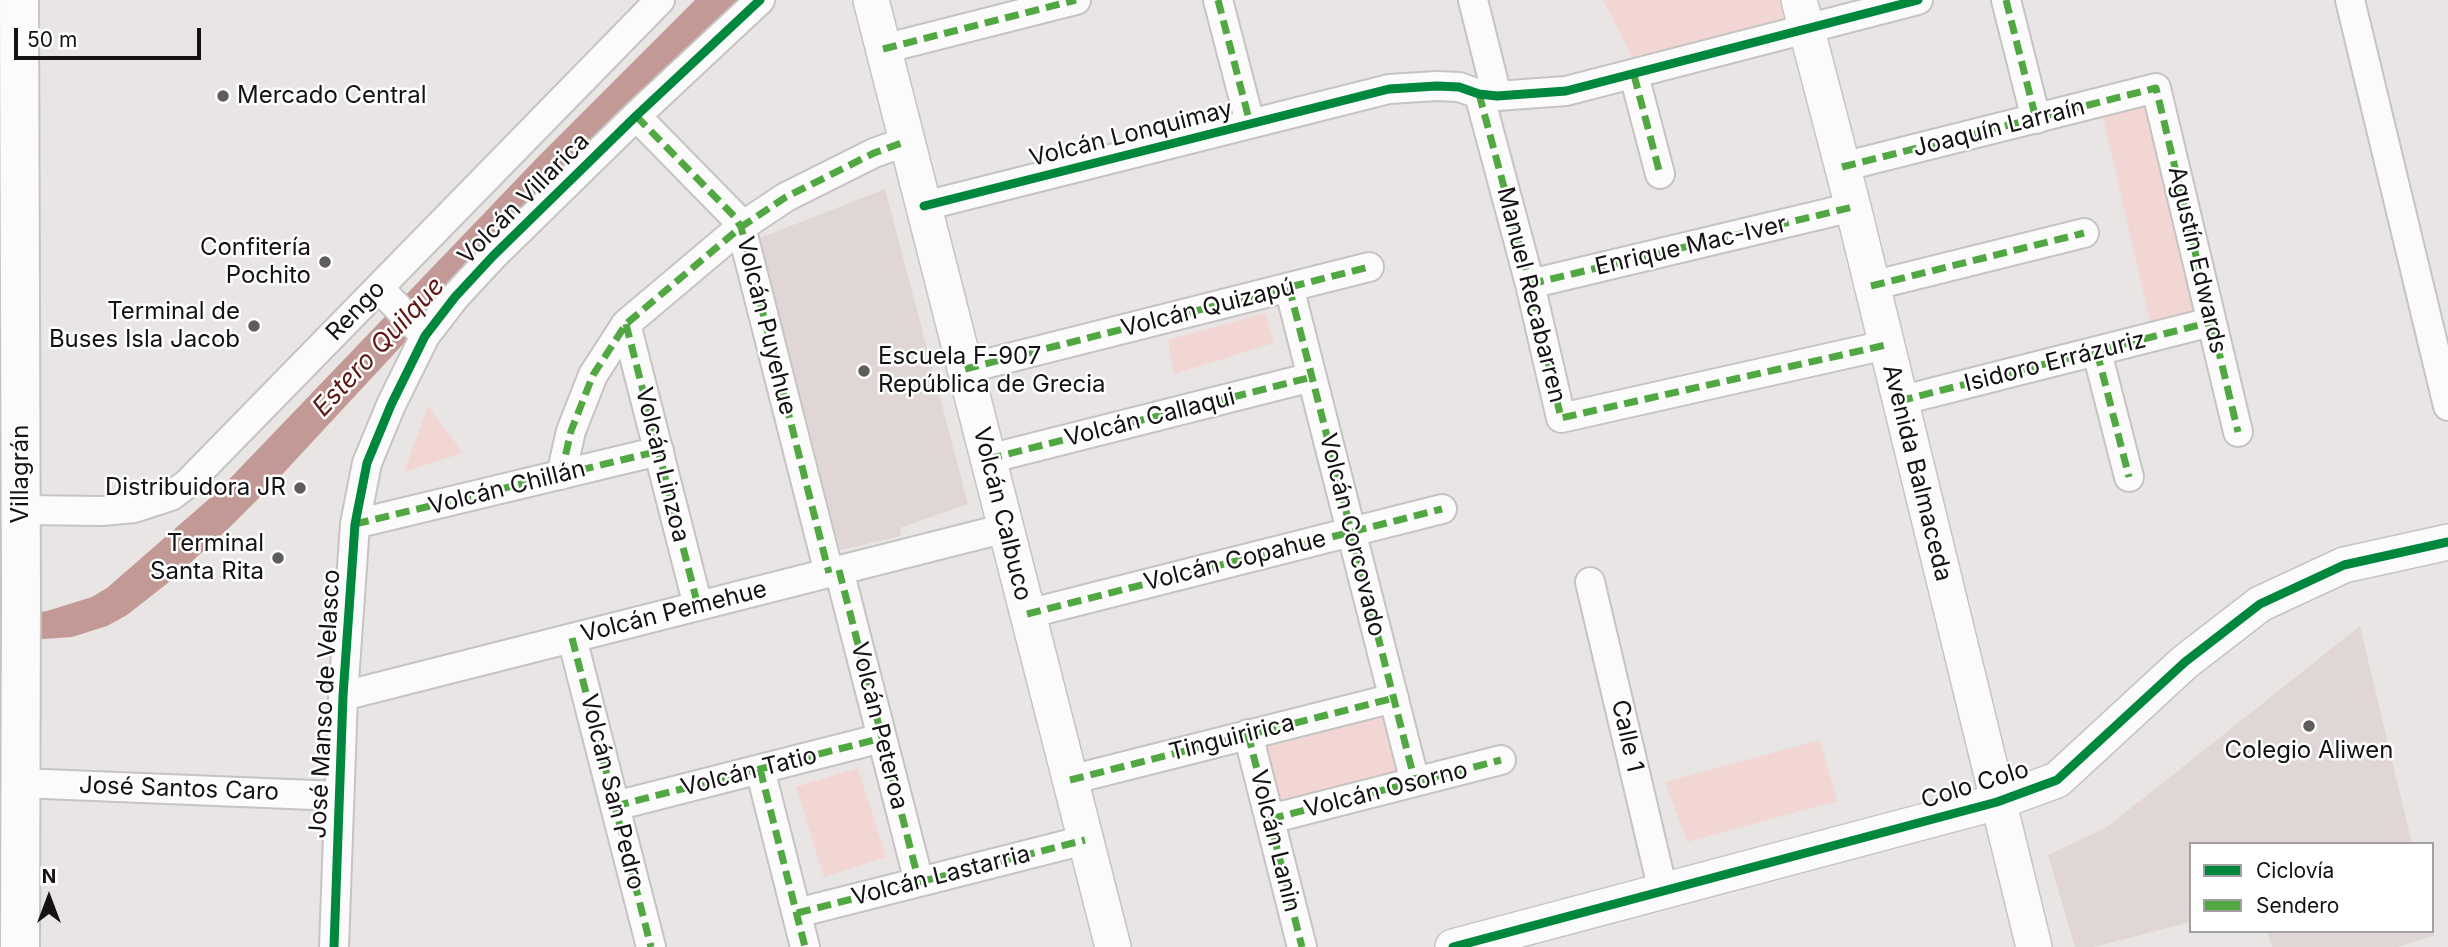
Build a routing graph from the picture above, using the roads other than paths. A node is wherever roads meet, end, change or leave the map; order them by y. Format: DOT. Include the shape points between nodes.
graph roads {
  1 [pos="19,0"];
  2 [pos="660,0"];
  3 [pos="760,0"];
  4 [pos="871,0"];
  5 [pos="1076,0"];
  6 [pos="1218,0"];
  7 [pos="1474,0"];
  8 [pos="1918,0"];
  9 [pos="2006,0"];
  10 [pos="2350,0"];
  11 [pos="1035,5"];
  12 [pos="1803,14"];
  13 [pos="883,49"];
  14 [pos="1634,75"];
  15 [pos="2156,88"];
  16 [pos="1488,95"];
  17 [pos="636,116"];
  18 [pos="2036,119"];
  19 [pos="1250,124"];
  20 [pos="907,141"];
  21 [pos="1842,167"];
  22 [pos="1660,174"];
  23 [pos="924,206"];
  24 [pos="1853,207"];
  25 [pos="741,227"];
  26 [pos="2084,233"];
  27 [pos="1369,267"];
  28 [pos="1530,284"];
  29 [pos="1871,286"];
  30 [pos="1289,287"];
  31 [pos="385,295"];
  32 [pos="2211,322"];
  33 [pos="626,324"];
  34 [pos="422,333"];
  35 [pos="1886,345"];
  36 [pos="2097,352"];
  37 [pos="965,369"];
  38 [pos="1312,377"];
  39 [pos="1899,401"];
  40 [pos="2448,406"];
  41 [pos="2238,432"];
  42 [pos="659,451"];
  43 [pos="988,459"];
  44 [pos="367,463"];
  45 [pos="561,475"];
  46 [pos="2129,477"];
  47 [pos="1442,509"];
  48 [pos="10,510"];
  49 [pos="355,524"];
  50 [pos="1006,528"];
  51 [pos="1351,531"];
  52 [pos="2448,542"];
  53 [pos="834,571"];
  54 [pos="1590,582"];
  55 [pos="698,606"];
  56 [pos="1027,614"];
  57 [pos="572,638"];
  58 [pos="343,696"];
  59 [pos="1394,698"];
  60 [pos="1248,734"];
  61 [pos="882,738"];
  62 [pos="1502,760"];
  63 [pos="760,769"];
  64 [pos="1070,779"];
  65 [pos="1415,782"];
  66 [pos="20,783"];
  67 [pos="338,796"];
  68 [pos="1997,802"];
  69 [pos="615,806"];
  70 [pos="1270,819"];
  71 [pos="1085,840"];
  72 [pos="919,882"];
  73 [pos="1663,891"];
  74 [pos="797,913"];
  75 [pos="1541,936"];
  76 [pos="20,947"];
  77 [pos="334,947"];
  78 [pos="651,947"];
  79 [pos="805,947"];
  80 [pos="1113,947"];
  81 [pos="1302,947"];
  82 [pos="1453,947"];
  83 [pos="2034,947"];
  1 -- 48 [label="main road, Villagrán"];
  2 -- 31 [label="street, Rengo"];
  3 -- 17 [label="street, Volcán Villarica"];
  4 -- 13 [label="street, Volcán Calbuco"];
  5 -- 11 [label="street"];
  6 -- 19 [label="street"];
  7 -- 16 [label="street, Manuel Recabarren"];
  8 -- 12 [label="street, Volcán Lonquimay"];
  9 -- 18 [label="street"];
  10 -- 40 [label="street"];
  11 -- 13 [label="street"];
  12 -- 14 [label="street, Volcán Lonquimay"];
  12 -- 21 [label="street, Avenida Balmaceda"];
  13 -- 20 [label="street, Volcán Calbuco"];
  14 -- 16 [label="street, Volcán Lonquimay" via="1566,91"];
  14 -- 22 [label="street"];
  15 -- 18 [label="street, Joaquín Larraín"];
  15 -- 32 [label="street, Agustín Edwards"];
  16 -- 19 [label="street, Volcán Lonquimay" via="1459,87 1389,89"];
  16 -- 28 [label="street, Manuel Recabarren"];
  17 -- 25 [label="street, Volcán Puyehue"];
  17 -- 34 [label="street, Volcán Villarica" via="493,256"];
  18 -- 21 [label="street, Joaquín Larraín"];
  19 -- 23 [label="street, Volcán Lonquimay"];
  20 -- 23 [label="street, Volcán Calbuco"];
  20 -- 25 [label="street" via="786,197"];
  21 -- 24 [label="street, Avenida Balmaceda"];
  23 -- 37 [label="street, Volcán Calbuco"];
  24 -- 28 [label="street, Enrique Mac-Iver"];
  24 -- 29 [label="street, Avenida Balmaceda"];
  25 -- 33 [label="street"];
  25 -- 53 [label="street, Volcán Puyehue"];
  26 -- 29 [label="street"];
  27 -- 30 [label="street, Volcán Quizapú"];
  28 -- 35 [label="street, Manuel Recabarren" via="1561,418"];
  29 -- 35 [label="street, Avenida Balmaceda"];
  30 -- 37 [label="street, Volcán Quizapú"];
  30 -- 38 [label="street, Volcán Corcovado"];
  31 -- 34 [label="street"];
  31 -- 48 [label="street, Rengo" via="171,496 102,512"];
  32 -- 36 [label="street, Isidoro Errázuriz"];
  32 -- 41 [label="street, Agustín Edwards"];
  33 -- 42 [label="street, Volcán Linzoa"];
  33 -- 45 [label="street" via="593,375 571,430"];
  34 -- 44 [label="street, Volcán Villarica"];
  35 -- 39 [label="street, Avenida Balmaceda"];
  36 -- 39 [label="street, Isidoro Errázuriz"];
  36 -- 46 [label="street"];
  37 -- 43 [label="street, Volcán Calbuco"];
  38 -- 43 [label="street, Volcán Callaqui"];
  38 -- 51 [label="street, Volcán Corcovado"];
  39 -- 68 [label="street, Avenida Balmaceda"];
  42 -- 45 [label="street, Volcán Chillán"];
  42 -- 55 [label="street, Volcán Linzoa"];
  43 -- 50 [label="street, Volcán Calbuco"];
  44 -- 49 [label="street, José Manso de Velasco"];
  45 -- 49 [label="street, Volcán Chillán"];
  47 -- 51 [label="street, Volcán Copahue"];
  48 -- 66 [label="main road, Villagrán" via="21,594"];
  49 -- 58 [label="street, José Manso de Velasco"];
  50 -- 53 [label="street, Volcán Pemehue"];
  50 -- 56 [label="street, Volcán Calbuco"];
  51 -- 56 [label="street, Volcán Copahue"];
  51 -- 59 [label="street, Volcán Corcovado"];
  52 -- 68 [label="street, Colo Colo" via="2344,565 2260,604 2185,662 2057,779"];
  53 -- 55 [label="street, Volcán Pemehue"];
  53 -- 61 [label="street, Volcán Peteroa"];
  54 -- 73 [label="street, Calle 1"];
  55 -- 57 [label="street, Volcán Pemehue"];
  56 -- 64 [label="street, Volcán Calbuco"];
  57 -- 58 [label="street, Volcán Pemehue"];
  57 -- 69 [label="street, Volcán San Pedro"];
  58 -- 67 [label="street, José Manso de Velasco"];
  59 -- 60 [label="street, Tinguiririca"];
  59 -- 65 [label="street, Volcán Corcovado"];
  60 -- 64 [label="street, Tinguiririca"];
  60 -- 70 [label="street, Volcán Lanin"];
  61 -- 63 [label="street, Volcán Tatio"];
  61 -- 72 [label="street, Volcán Peteroa"];
  62 -- 65 [label="street, Volcán Osorno"];
  63 -- 69 [label="street, Volcán Tatio"];
  63 -- 74 [label="street"];
  64 -- 71 [label="street, Volcán Calbuco"];
  65 -- 70 [label="street, Volcán Osorno"];
  66 -- 67 [label="street, José Santos Caro"];
  66 -- 76 [label="main road, Villagrán"];
  67 -- 77 [label="street, José Manso de Velasco"];
  68 -- 73 [label="street, Colo Colo"];
  68 -- 83 [label="street, Avenida Balmaceda"];
  69 -- 78 [label="street, Volcán San Pedro"];
  70 -- 81 [label="street, Volcán Lanin"];
  71 -- 72 [label="street, Volcán Lastarria"];
  71 -- 80 [label="street, Volcán Calbuco"];
  72 -- 74 [label="street, Volcán Lastarria"];
  73 -- 75 [label="street, Colo Colo"];
  74 -- 79 [label="street"];
  75 -- 82 [label="street, Colo Colo"];
}
